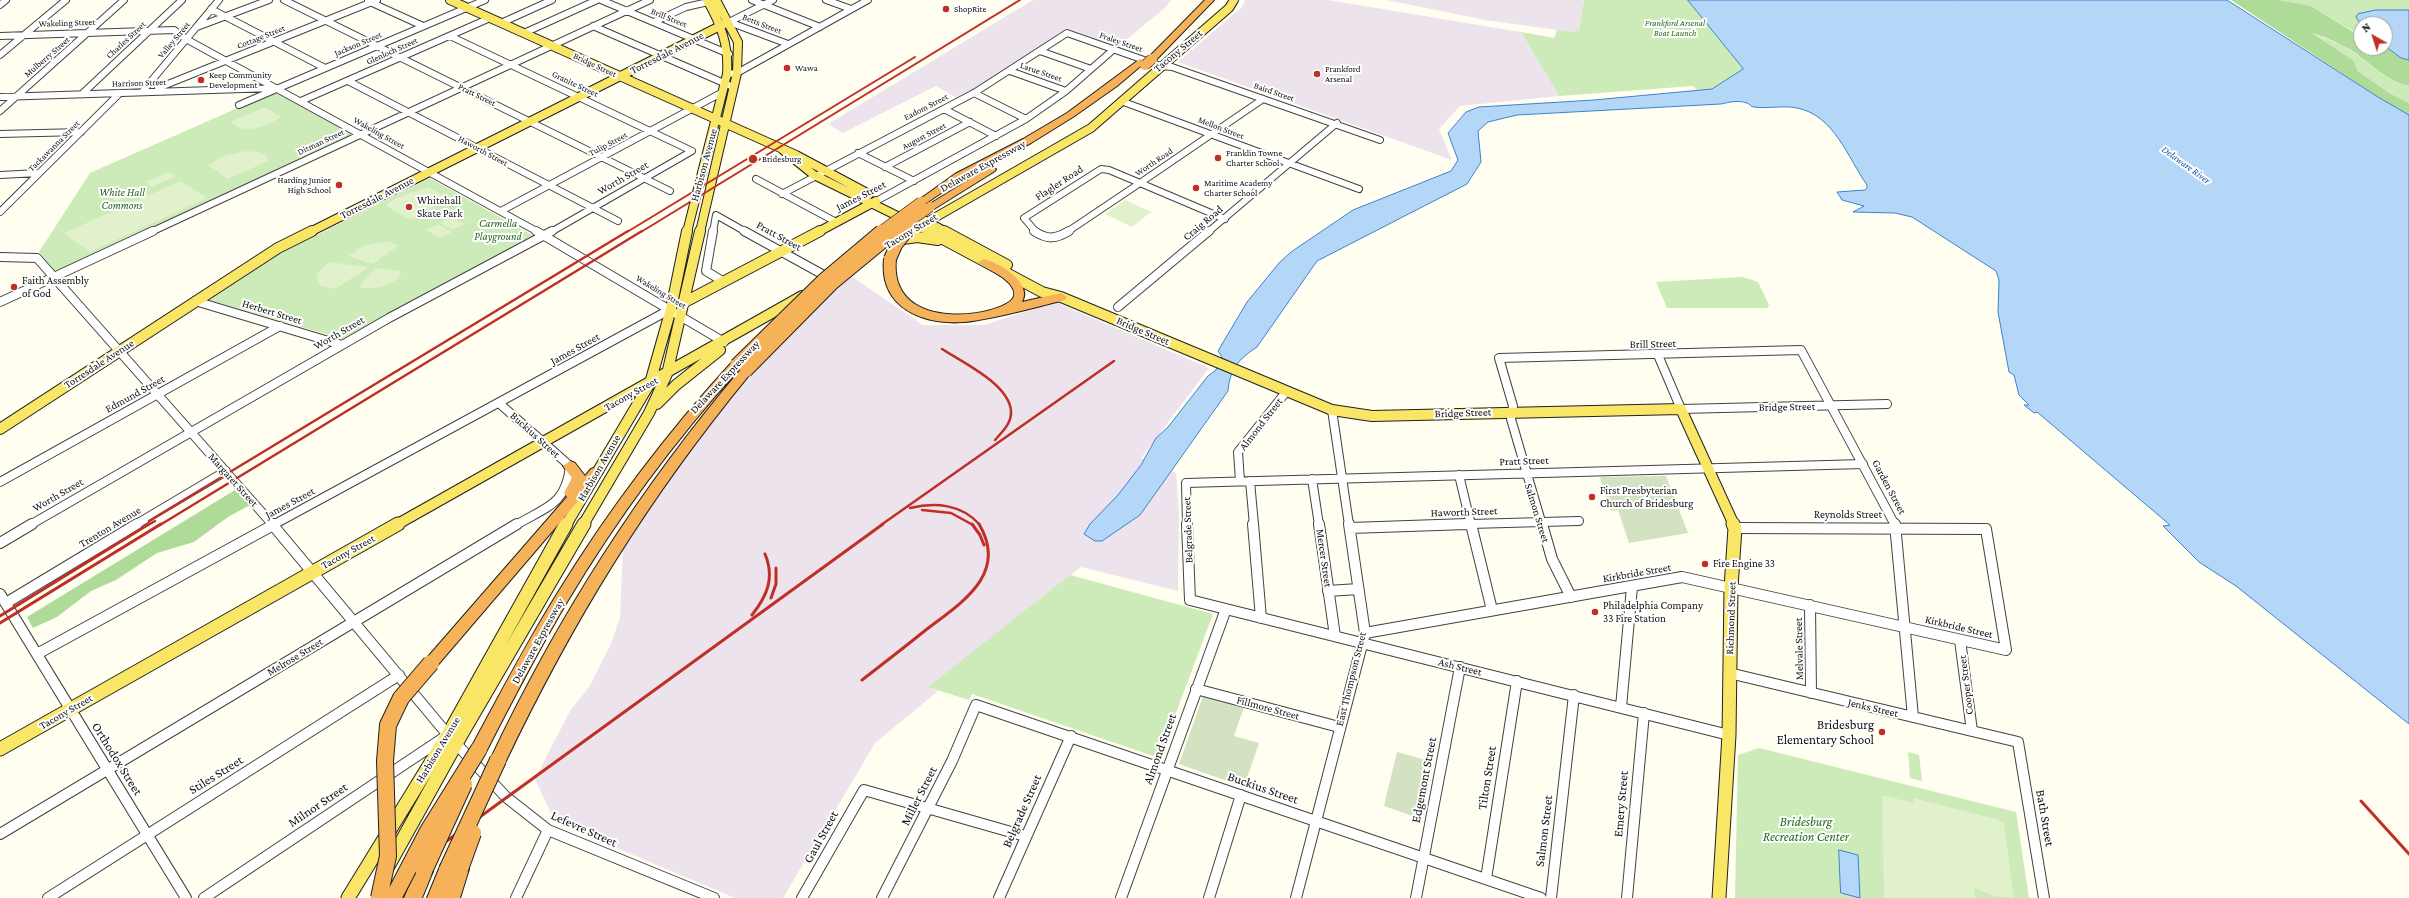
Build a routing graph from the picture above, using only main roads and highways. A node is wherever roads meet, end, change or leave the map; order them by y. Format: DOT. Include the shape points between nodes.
graph roads {
  1 [pos="450,0"];
  2 [pos="716,0"];
  3 [pos="1199,0"];
  4 [pos="1210,0"];
  5 [pos="1234,0"];
  6 [pos="707,1"];
  7 [pos="729,22"];
  8 [pos="721,26"];
  9 [pos="1146,60"];
  10 [pos="620,77"];
  11 [pos="727,88"];
  12 [pos="721,121"];
  13 [pos="783,150"];
  14 [pos="876,201"];
  15 [pos="929,206"];
  16 [pos="923,224"];
  17 [pos="895,240"];
  18 [pos="952,245"];
  19 [pos="984,262"];
  20 [pos="1061,297"];
  21 [pos="684,303"];
  22 [pos="676,312"];
  23 [pos="1002,312"];
  24 [pos="754,325"];
  25 [pos="741,368"];
  26 [pos="667,374"];
  27 [pos="650,383"];
  28 [pos="1681,409"];
  29 [pos="649,413"];
  30 [pos="0,429"];
  31 [pos="570,466"];
  32 [pos="596,472"];
  33 [pos="548,525"];
  34 [pos="452,739"];
  35 [pos="0,749"];
  36 [pos="479,749"];
  37 [pos="454,869"];
  38 [pos="348,898"];
  39 [pos="370,898"];
  40 [pos="379,898"];
  41 [pos="393,898"];
  42 [pos="413,898"];
  43 [pos="436,898"];
  44 [pos="451,898"];
  45 [pos="1719,898"];
  1 -- 10 [label="main road, Bridge Street"];
  2 -- 7 [label="main road, Harbison Avenue"];
  3 -- 9 [label="highway, Delaware Expressway"];
  4 -- 9 [label="highway, Delaware Expressway"];
  5 -- 16 [label="main road, Tacony Street" via="1229,8 1091,128"];
  6 -- 8 [label="main road, Harbison Avenue"];
  7 -- 8 [label="main road, Torresdale Avenue"];
  7 -- 11 [label="main road, Harbison Avenue" via="738,42 737,73"];
  8 -- 10 [label="main road, Torresdale Avenue"];
  8 -- 11 [label="main road, Harbison Avenue" via="729,54"];
  9 -- 15 [label="highway, Delaware Expressway" via="1086,112"];
  9 -- 15 [label="highway, Delaware Expressway" via="1070,115 1027,142 959,176"];
  10 -- 12 [label="main road, Bridge Street"];
  10 -- 30 [label="main road, Torresdale Avenue" via="278,248"];
  11 -- 12 [label="main road, Harbison Avenue"];
  12 -- 13 [label="main road, Bridge Street"];
  12 -- 21 [label="main road, Harbison Avenue"];
  12 -- 22 [label="main road, Harbison Avenue" via="690,218"];
  13 -- 14 [label="main road, Bridge Street" via="824,170"];
  13 -- 14 [label="main road, Bridge Street" via="814,175"];
  14 -- 16 [label="main road, Bridge Street"];
  14 -- 21 [label="main road, James Street"];
  15 -- 23 [label="highway, bridge" via="904,233 890,259 891,281 896,293 910,308 934,316 961,319"];
  15 -- 25 [label="highway, Delaware Expressway, bridge" via="861,258"];
  16 -- 17 [label="main road, Tacony Street"];
  16 -- 18 [label="main road, Bridge Street"];
  16 -- 20 [label="main road, Bridge Street"];
  17 -- 18 [label="main road" via="920,237"];
  17 -- 24 [label="main road, Tacony Street"];
  18 -- 19 [label="main road, Bridge Street"];
  19 -- 20 [label="main road, Bridge Street" via="1042,292"];
  19 -- 23 [label="highway" via="1011,278 1020,291 1016,303"];
  20 -- 23 [label="highway"];
  20 -- 28 [label="main road, Bridge Street" via="1332,410 1372,416"];
  21 -- 22 [label="main road, Harbison Avenue"];
  22 -- 26 [label="main road, Harbison Avenue"];
  22 -- 27 [label="main road, Harbison Avenue"];
  24 -- 26 [label="main road, Tacony Street"];
  24 -- 29 [label="main road" via="676,385"];
  25 -- 36 [label="highway, Delaware Expressway" via="665,446 622,505 562,599"];
  25 -- 37 [label="highway, Delaware Expressway, bridge" via="623,531 547,660 498,760"];
  26 -- 27 [label="main road, Tacony Street"];
  26 -- 29 [label="main road, Harbison Avenue"];
  27 -- 32 [label="main road, Harbison Avenue"];
  27 -- 35 [label="main road, Tacony Street"];
  28 -- 45 [label="main road, Richmond Street" via="1735,528 1729,735"];
  29 -- 34 [label="main road, Harbison Avenue"];
  31 -- 33 [label="highway" via="578,474 578,483"];
  32 -- 33 [label="highway"];
  32 -- 34 [label="main road, Harbison Avenue"];
  33 -- 40 [label="highway, bridge" via="431,662 393,711 386,746 388,856 386,876"];
  34 -- 38 [label="main road, Harbison Avenue"];
  34 -- 39 [label="main road, Harbison Avenue"];
  36 -- 41 [label="highway, bridge" via="428,831"];
  36 -- 42 [label="highway, Delaware Expressway, bridge"];
  37 -- 43 [label="highway, Delaware Expressway"];
  37 -- 44 [label="highway"];
}
